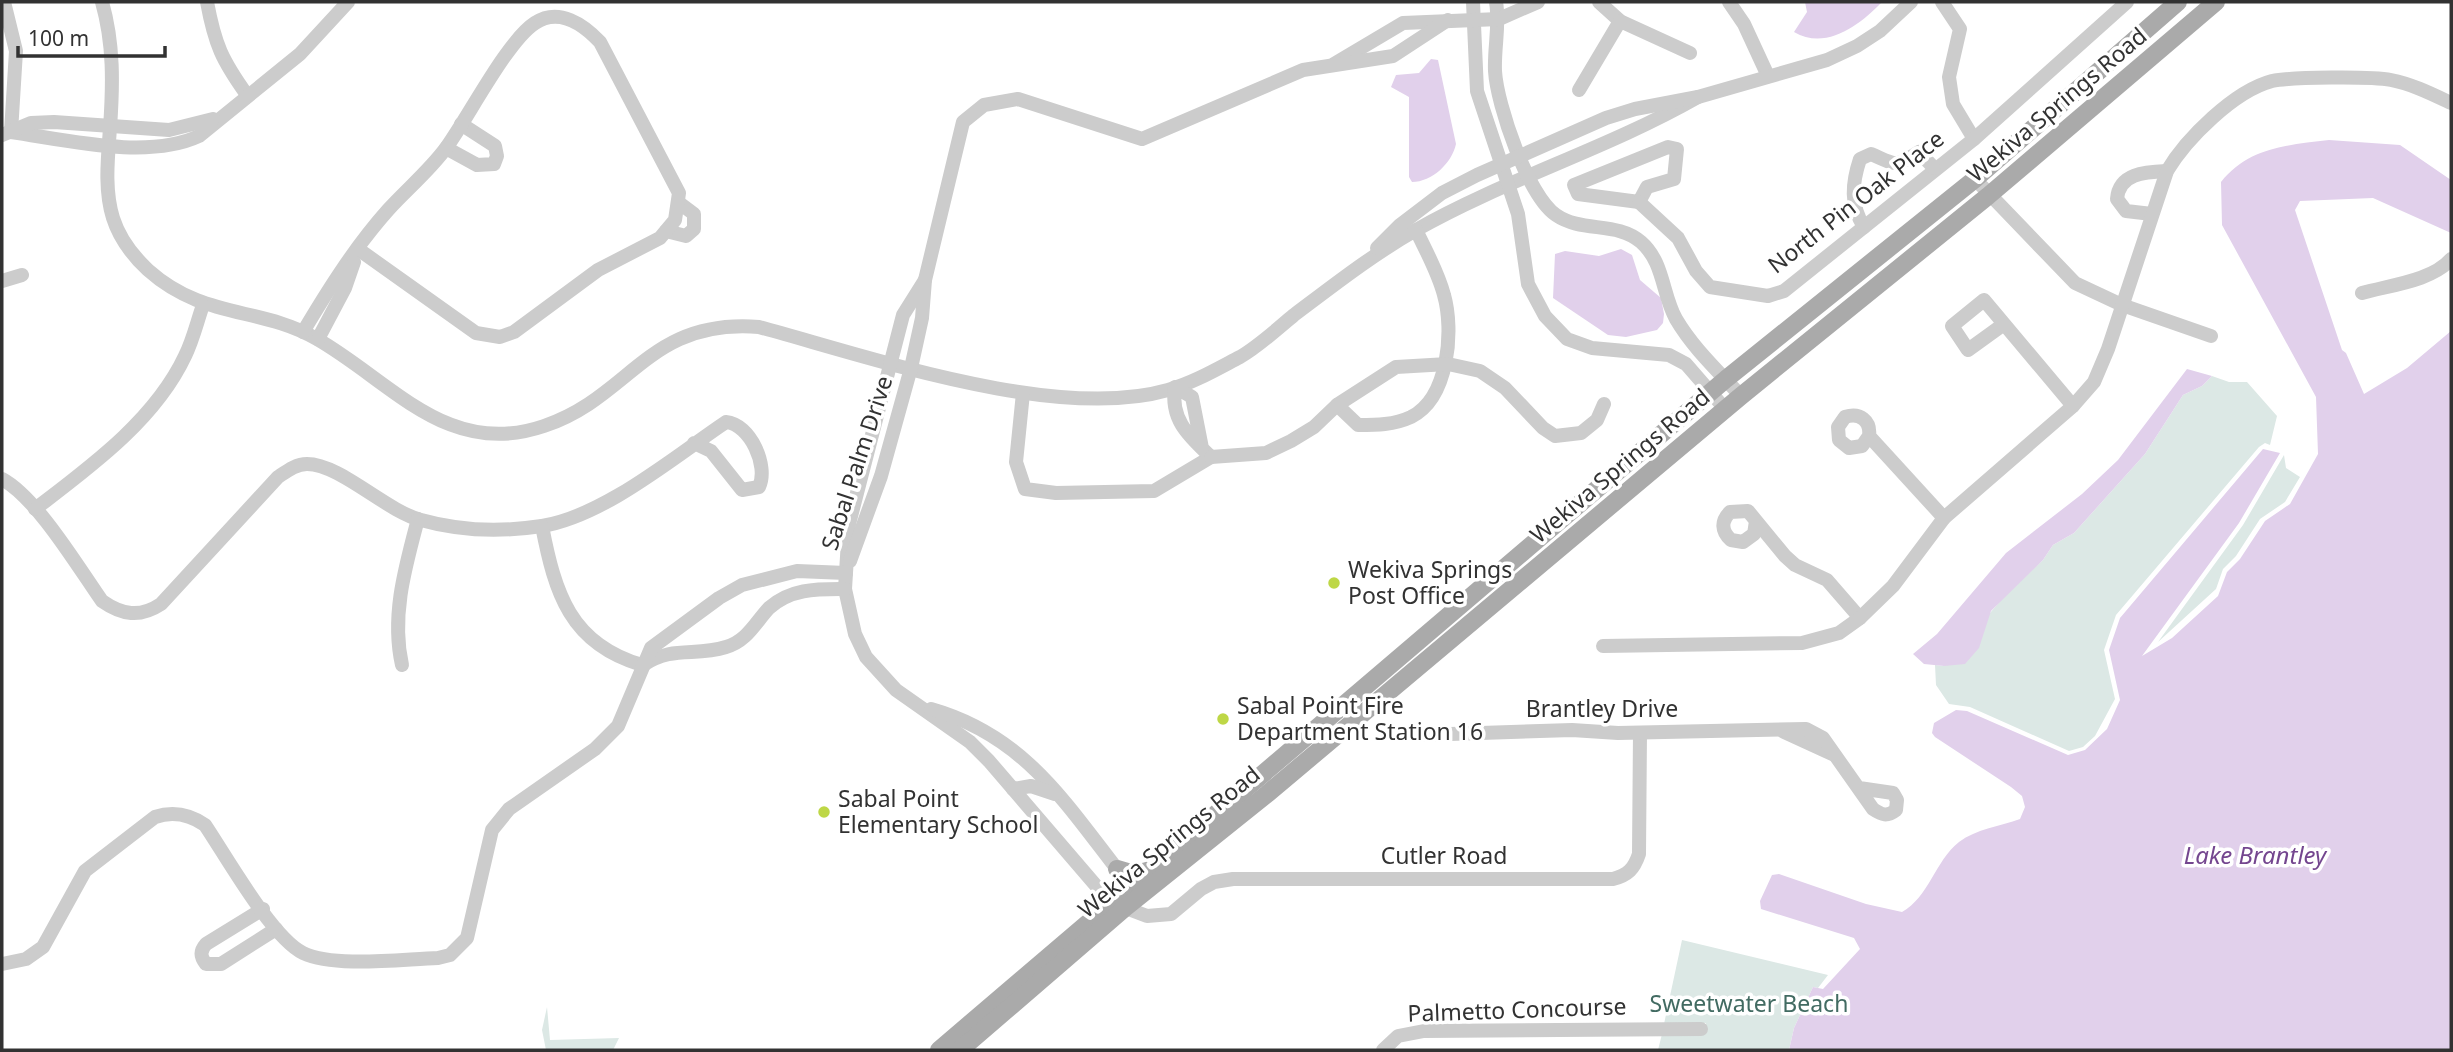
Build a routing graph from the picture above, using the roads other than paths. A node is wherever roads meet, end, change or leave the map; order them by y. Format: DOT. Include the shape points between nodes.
graph roads {
  1 [pos="4,2"];
  2 [pos="102,2"];
  3 [pos="207,2"];
  4 [pos="348,2"];
  5 [pos="1474,2"];
  6 [pos="1496,2"];
  7 [pos="1538,2"];
  8 [pos="1599,2"];
  9 [pos="1729,2"];
  10 [pos="1911,2"];
  11 [pos="1942,2"];
  12 [pos="2127,2"];
  13 [pos="2178,2"];
  14 [pos="2216,2"];
  15 [pos="1476,19"];
  16 [pos="1499,19"];
  17 [pos="1448,20"];
  18 [pos="1620,21"];
  19 [pos="1690,53"];
  20 [pos="1332,65"];
  21 [pos="1768,76"];
  22 [pos="1579,90"];
  23 [pos="247,95"];
  24 [pos="1698,97"];
  25 [pos="2451,103"];
  26 [pos="219,118"];
  27 [pos="461,124"];
  28 [pos="110,126"];
  29 [pos="7,134"];
  30 [pos="1974,139"];
  31 [pos="109,145"];
  32 [pos="446,148"];
  33 [pos="1521,156"];
  34 [pos="1501,165"];
  35 [pos="1934,168"];
  36 [pos="2167,171"];
  37 [pos="1530,177"];
  38 [pos="1975,179"];
  39 [pos="1510,186"];
  40 [pos="1988,196"];
  41 [pos="678,202"];
  42 [pos="1639,202"];
  43 [pos="2152,214"];
  44 [pos="1864,227"];
  45 [pos="1416,230"];
  46 [pos="666,231"];
  47 [pos="358,249"];
  48 [pos="2451,258"];
  49 [pos="1361,263"];
  50 [pos="22,275"];
  51 [pos="925,280"];
  52 [pos="2,281"];
  53 [pos="2362,293"];
  54 [pos="2122,304"];
  55 [pos="203,305"];
  56 [pos="2004,324"];
  57 [pos="303,332"];
  58 [pos="2211,336"];
  59 [pos="318,339"];
  60 [pos="890,362"];
  61 [pos="1448,364"];
  62 [pos="911,368"];
  63 [pos="1726,379"];
  64 [pos="1175,387"];
  65 [pos="1023,393"];
  66 [pos="1711,393"];
  67 [pos="1741,396"];
  68 [pos="1604,404"];
  69 [pos="1337,405"];
  70 [pos="2073,406"];
  71 [pos="1726,410"];
  72 [pos="1869,436"];
  73 [pos="694,443"];
  74 [pos="1207,453"];
  75 [pos="2,479"];
  76 [pos="35,509"];
  77 [pos="418,519"];
  78 [pos="1944,519"];
  79 [pos="1756,522"];
  80 [pos="542,526"];
  81 [pos="846,573"];
  82 [pos="845,589"];
  83 [pos="1860,618"];
  84 [pos="1604,646"];
  85 [pos="402,666"];
  86 [pos="642,666"];
  87 [pos="1354,696"];
  88 [pos="919,705"];
  89 [pos="1367,710"];
  90 [pos="1640,733"];
  91 [pos="1420,735"];
  92 [pos="1255,779"];
  93 [pos="1859,788"];
  94 [pos="1013,789"];
  95 [pos="1267,794"];
  96 [pos="1058,795"];
  97 [pos="1117,869"];
  98 [pos="1147,871"];
  99 [pos="1128,887"];
  100 [pos="1118,905"];
  101 [pos="263,909"];
  102 [pos="276,929"];
  103 [pos="2,964"];
  104 [pos="1701,1028"];
  105 [pos="939,1050"];
  106 [pos="960,1050"];
  107 [pos="1383,1050"];
  1 -- 29 [label="street" via="16,51"];
  2 -- 28 [label="street, Sabal Palm Drive" via="113,53"];
  3 -- 23 [label="street" via="214,40"];
  4 -- 23 [label="street" via="300,54"];
  5 -- 15 [label="street"];
  6 -- 16 [label="street"];
  7 -- 16 [label="street"];
  8 -- 18 [label="street"];
  9 -- 21 [label="street"];
  10 -- 21 [label="street" via="1857,47"];
  11 -- 30 [label="street" via="1960,29 1949,76 1953,104"];
  12 -- 30 [label="street, North Pin Oak Place"];
  13 -- 38 [label="main road, Wekiva Springs Road"];
  14 -- 40 [label="main road, Wekiva Springs Road"];
  15 -- 16 [label="street"];
  15 -- 17 [label="street"];
  15 -- 34 [label="street" via="1477,90"];
  16 -- 33 [label="street" via="1497,82"];
  17 -- 20 [label="street" via="1393,56"];
  17 -- 20 [label="street" via="1403,23"];
  18 -- 19 [label="street"];
  18 -- 22 [label="street"];
  20 -- 51 [label="street" via="1303,70 1142,139 1018,99 984,105 964,122 958,136"];
  21 -- 24 [label="street"];
  23 -- 26 [label="street"];
  24 -- 33 [label="street, Sabal Palm Drive" via="1606,118"];
  24 -- 37 [label="street, Sabal Palm Drive" via="1652,123"];
  25 -- 36 [label="street" via="2389,79 2272,81 2236,101 2191,138"];
  26 -- 28 [label="street" via="169,130"];
  26 -- 31 [label="street" via="184,143"];
  27 -- 32 [label="street"];
  27 -- 32 [label="street" via="495,146 494,164 477,165"];
  27 -- 41 [label="street" via="520,37 544,19 570,19 583,24 600,42 679,193"];
  28 -- 29 [label="street" via="31,123"];
  28 -- 31 [label="street, Sabal Palm Drive"];
  29 -- 31 [label="street"];
  30 -- 35 [label="street, North Pin Oak Place"];
  31 -- 55 [label="street, Sabal Palm Drive" via="107,176 113,218 131,253 174,291"];
  32 -- 47 [label="street"];
  33 -- 34 [label="street, Sabal Palm Drive"];
  33 -- 37 [label="street"];
  34 -- 39 [label="street"];
  34 -- 49 [label="street, Sabal Palm Drive" via="1442,193"];
  35 -- 44 [label="street, North Pin Oak Place"];
  35 -- 44 [label="street" via="1919,152 1892,165 1871,154 1860,159 1853,196 1856,215"];
  36 -- 43 [label="street"];
  36 -- 43 [label="street" via="2128,178 2118,189 2117,200 2126,211"];
  37 -- 39 [label="street, Sabal Palm Drive"];
  37 -- 63 [label="street" via="1544,205 1558,217 1579,225 1618,229 1641,242 1659,267 1674,315 1689,340"];
  38 -- 40 [label="street"];
  38 -- 63 [label="main road, Wekiva Springs Road"];
  39 -- 45 [label="street, Sabal Palm Drive"];
  39 -- 66 [label="street" via="1528,284 1545,316 1567,340 1592,348 1669,355 1686,364"];
  40 -- 54 [label="street" via="2075,283"];
  40 -- 67 [label="main road, Wekiva Springs Road"];
  41 -- 46 [label="street" via="675,220"];
  41 -- 46 [label="street" via="694,214 694,229 686,236"];
  42 -- 42 [label="street" via="1647,187 1674,178 1677,149 1668,147 1574,185 1578,194"];
  42 -- 44 [label="street, North Pin Oak Place" via="1678,238 1710,288 1768,296 1784,291"];
  43 -- 54 [label="street"];
  45 -- 49 [label="street, Sabal Palm Drive"];
  45 -- 61 [label="street" via="1444,295"];
  46 -- 47 [label="street" via="598,270 500,337 476,332"];
  47 -- 57 [label="street"];
  47 -- 59 [label="street" via="345,288"];
  48 -- 53 [label="street" via="2438,270"];
  49 -- 64 [label="street, Sabal Palm Drive" via="1243,355"];
  50 -- 52 [label="street"];
  51 -- 60 [label="street" via="903,315"];
  51 -- 62 [label="street"];
  54 -- 58 [label="street"];
  54 -- 70 [label="street" via="2094,382"];
  55 -- 57 [label="street, Sabal Palm Drive"];
  55 -- 76 [label="street" via="185,357 157,398 106,454"];
  56 -- 56 [label="street" via="1984,300 1952,326 1968,350"];
  56 -- 70 [label="street"];
  57 -- 59 [label="street, Sabal Palm Drive"];
  59 -- 60 [label="street, Sabal Palm Drive" via="420,412 460,429 490,433 526,431 572,414 652,354 703,329 759,327"];
  60 -- 62 [label="street, Sabal Palm Drive"];
  60 -- 81 [label="street, Sabal Palm Drive" via="849,524"];
  61 -- 68 [label="street" via="1479,371 1505,388 1555,436 1581,433 1597,420"];
  61 -- 69 [label="street" via="1396,367"];
  61 -- 69 [label="street" via="1429,399 1413,416 1385,425 1358,425"];
  62 -- 65 [label="street, Sabal Palm Drive"];
  62 -- 81 [label="street, Sabal Palm Drive" via="881,476"];
  63 -- 66 [label="main road, Wekiva Springs Road"];
  63 -- 67 [label="street"];
  64 -- 65 [label="street, Sabal Palm Drive" via="1126,398"];
  64 -- 74 [label="street" via="1192,397"];
  65 -- 74 [label="street" via="1016,462 1025,489 1154,491"];
  66 -- 71 [label="street"];
  66 -- 87 [label="main road, Wekiva Springs Road"];
  67 -- 71 [label="main road, Wekiva Springs Road"];
  69 -- 74 [label="street" via="1314,427 1266,453 1247,457"];
  70 -- 78 [label="street"];
  71 -- 89 [label="main road, Wekiva Springs Road"];
  72 -- 78 [label="street"];
  73 -- 73 [label="street" via="726,422 743,427 762,470 759,487 742,490 711,451"];
  73 -- 80 [label="street" via="596,509"];
  75 -- 76 [label="street"];
  76 -- 77 [label="street" via="102,601 113,609 140,614 161,604 278,477 297,466 319,466"];
  77 -- 80 [label="street" via="463,529"];
  77 -- 85 [label="street" via="401,591 397,642"];
  78 -- 83 [label="street" via="1893,586"];
  79 -- 83 [label="street" via="1795,565 1827,580"];
  80 -- 86 [label="street" via="565,609 583,632 616,658"];
  81 -- 82 [label="street, Sabal Palm Drive"];
  81 -- 86 [label="street" via="797,571 742,585 665,636 651,648"];
  82 -- 86 [label="street" via="798,591 783,598 744,639 727,647 659,654"];
  82 -- 88 [label="street, Sabal Palm Drive" via="855,634 866,657 896,690"];
  83 -- 84 [label="street" via="1839,634 1802,643"];
  86 -- 102 [label="street" via="618,726 595,749 509,809 492,830 472,922 459,949 438,958 328,959 298,950"];
  87 -- 89 [label="main road"];
  87 -- 92 [label="main road, Wekiva Springs Road"];
  88 -- 94 [label="street, Sabal Palm Drive" via="970,742"];
  88 -- 96 [label="street, Sabal Palm Drive" via="988,731 1033,766"];
  89 -- 95 [label="main road, Wekiva Springs Road"];
  90 -- 91 [label="street, Brantley Drive" via="1572,730"];
  90 -- 93 [label="street, Brantley Drive" via="1805,734 1833,755"];
  90 -- 100 [label="street, Cutler Road" via="1639,854 1625,876 1233,879 1200,889 1171,915 1147,916"];
  92 -- 95 [label="main road"];
  92 -- 98 [label="main road, Wekiva Springs Road"];
  94 -- 96 [label="street" via="1044,788"];
  94 -- 100 [label="street, Sabal Palm Drive"];
  95 -- 100 [label="main road, Wekiva Springs Road"];
  96 -- 97 [label="street, Sabal Palm Drive"];
  97 -- 98 [label="main road" via="1134,874"];
  97 -- 99 [label="street, Sabal Palm Drive"];
  98 -- 99 [label="main road, Wekiva Springs Road"];
  99 -- 100 [label="main road, Wekiva Springs Road"];
  100 -- 105 [label="main road, Wekiva Springs Road"];
  100 -- 106 [label="main road, Wekiva Springs Road"];
  101 -- 102 [label="street"];
  101 -- 102 [label="street" via="206,944 201,958 206,964 221,964"];
  101 -- 103 [label="street" via="205,825 195,818 166,813 85,871 36,954"];
  104 -- 107 [label="street, Palmetto Concourse" via="1424,1031 1398,1036"];
}
